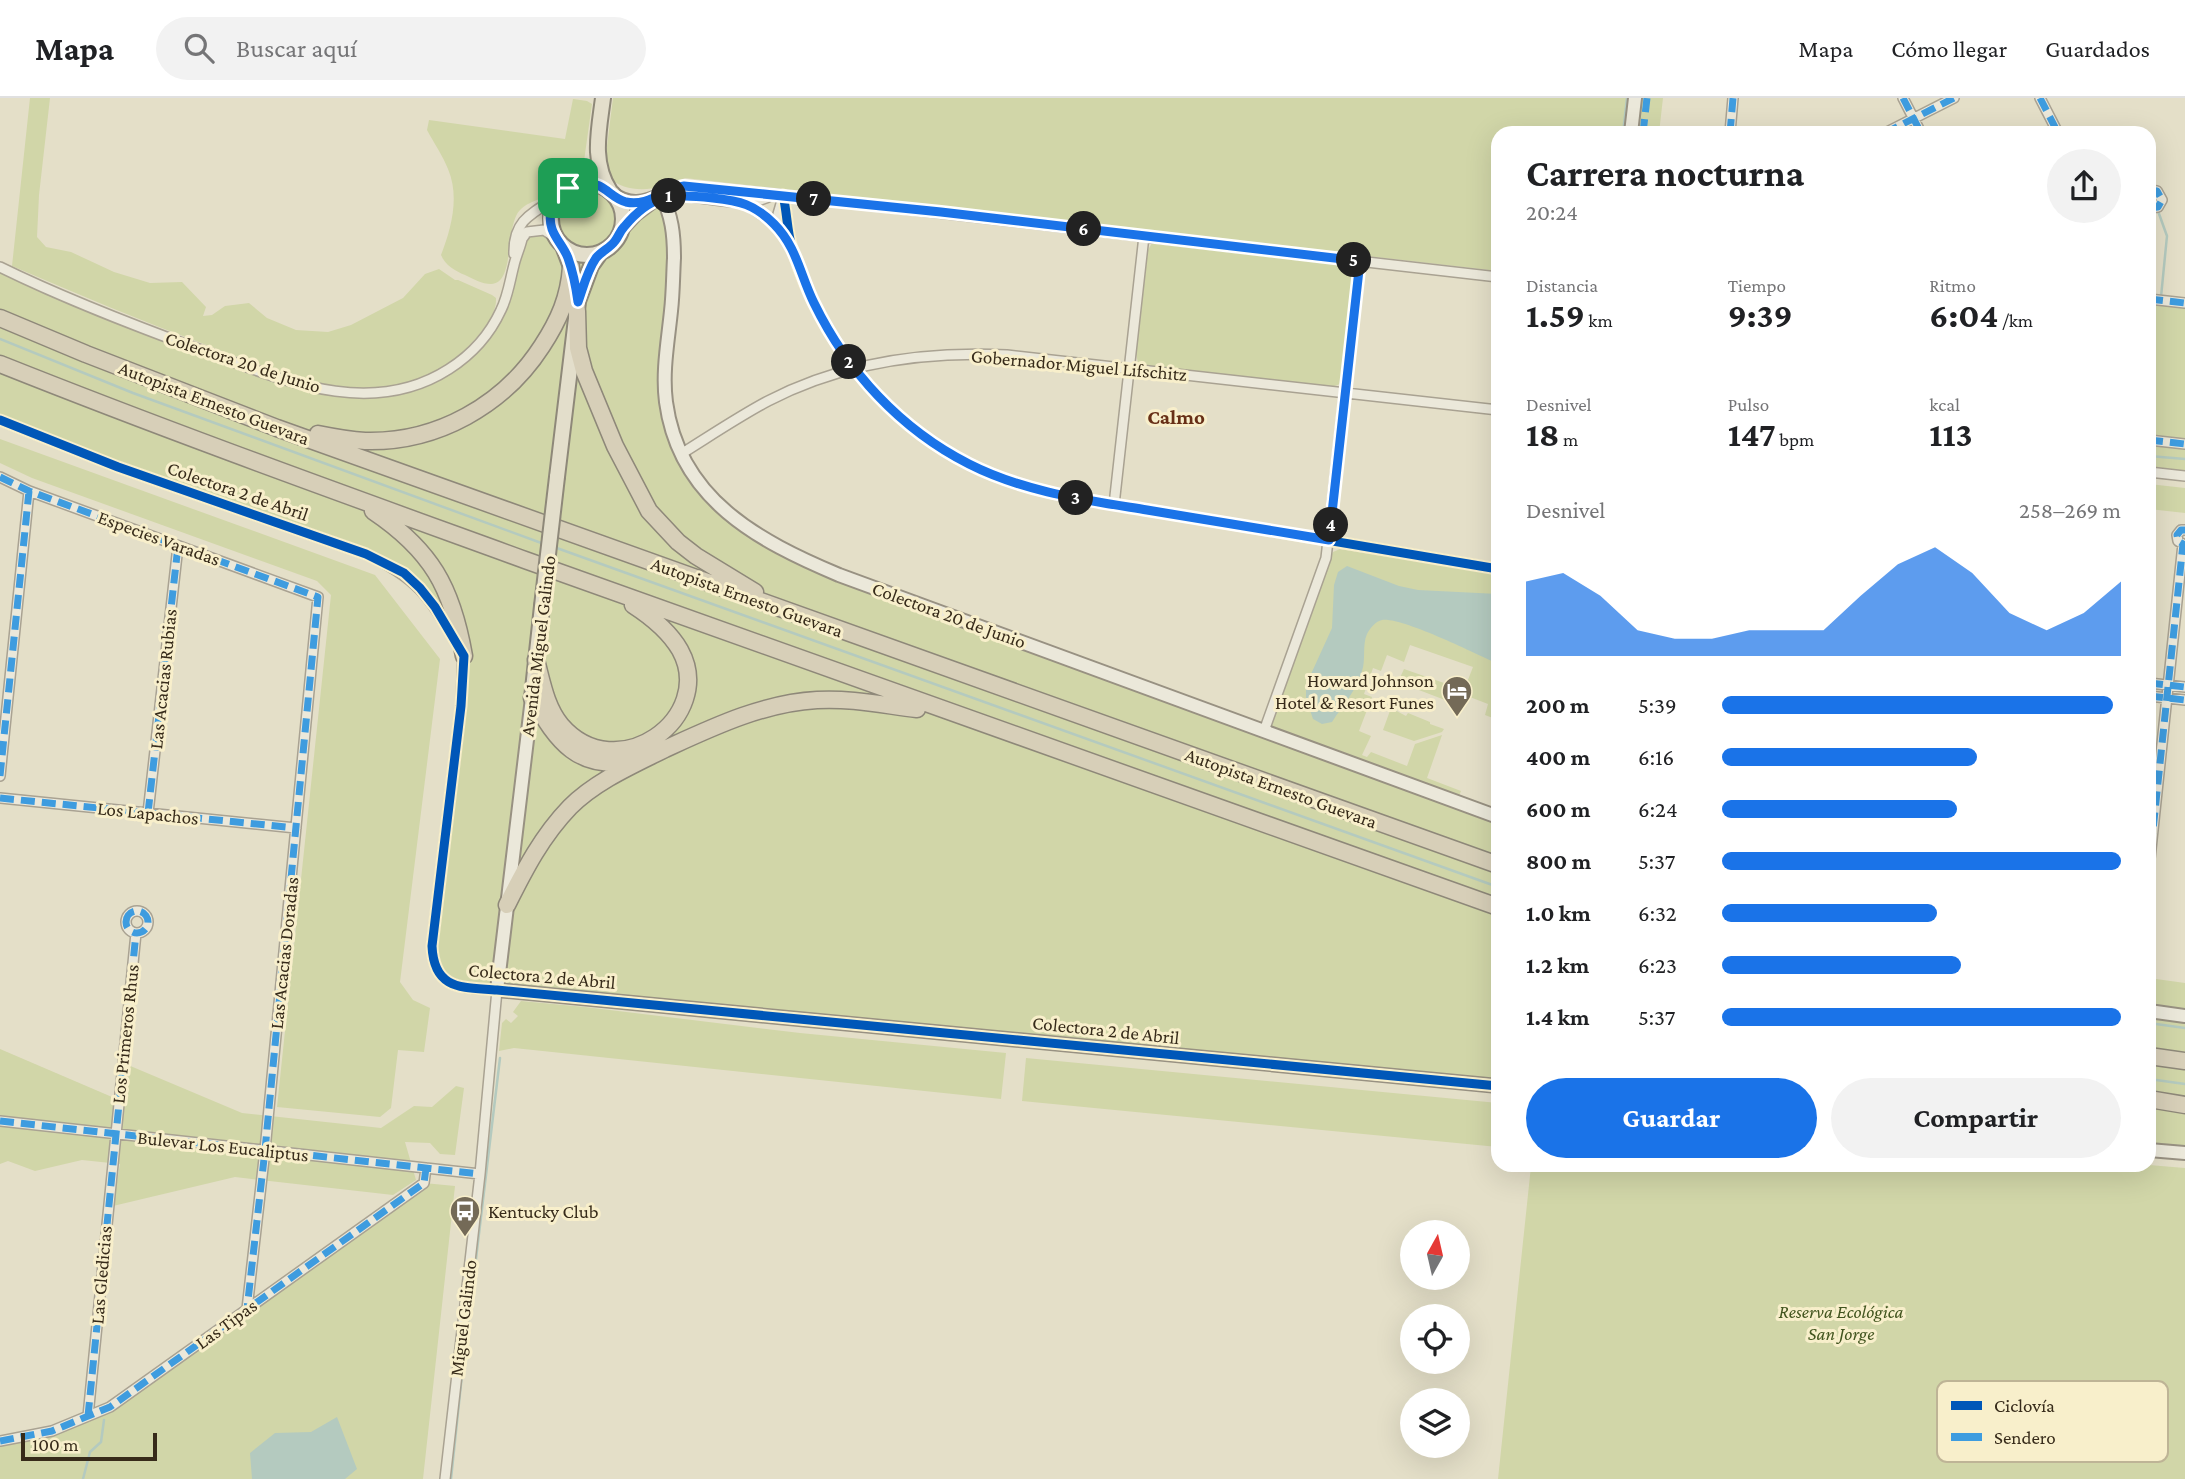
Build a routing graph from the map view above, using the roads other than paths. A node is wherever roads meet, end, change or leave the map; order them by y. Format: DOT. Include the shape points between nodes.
graph roads {
  1 [pos="603,98"];
  2 [pos="1634,98"];
  3 [pos="1733,98"];
  4 [pos="1903,98"];
  5 [pos="1954,98"];
  6 [pos="2040,98"];
  7 [pos="1914,118"];
  8 [pos="1632,126"];
  9 [pos="1731,126"];
  10 [pos="1899,126"];
  11 [pos="1918,126"];
  12 [pos="2054,126"];
  13 [pos="597,150"];
  14 [pos="582,183"];
  15 [pos="2156,191"];
  16 [pos="611,193"];
  17 [pos="778,195"];
  18 [pos="662,196"];
  19 [pos="558,197"];
  20 [pos="743,202"];
  21 [pos="2156,207"];
  22 [pos="621,230"];
  23 [pos="782,232"];
  24 [pos="1144,236"];
  25 [pos="560,242"];
  26 [pos="791,245"];
  27 [pos="601,252"];
  28 [pos="1360,261"];
  29 [pos="514,263"];
  30 [pos="0,267"];
  31 [pos="571,267"];
  32 [pos="1491,276"];
  33 [pos="2156,300"];
  34 [pos="2185,303"];
  35 [pos="577,307"];
  36 [pos="0,318"];
  37 [pos="0,364"];
  38 [pos="1129,369"];
  39 [pos="855,370"];
  40 [pos="1346,393"];
  41 [pos="1491,409"];
  42 [pos="0,420"];
  43 [pos="277,428"];
  44 [pos="2156,441"];
  45 [pos="2185,444"];
  46 [pos="681,454"];
  47 [pos="2156,473"];
  48 [pos="2185,476"];
  49 [pos="0,477"];
  50 [pos="29,491"];
  51 [pos="340,493"];
  52 [pos="1114,505"];
  53 [pos="2185,530"];
  54 [pos="1329,540"];
  55 [pos="2184,544"];
  56 [pos="178,545"];
  57 [pos="1491,568"];
  58 [pos="610,591"];
  59 [pos="318,597"];
  60 [pos="816,622"];
  61 [pos="464,656"];
  62 [pos="536,660"];
  63 [pos="2156,684"];
  64 [pos="2168,685"];
  65 [pos="2185,687"];
  66 [pos="2156,697"];
  67 [pos="532,698"];
  68 [pos="2167,698"];
  69 [pos="2185,700"];
  70 [pos="951,714"];
  71 [pos="1264,731"];
  72 [pos="647,758"];
  73 [pos="0,776"];
  74 [pos="0,798"];
  75 [pos="2156,802"];
  76 [pos="148,813"];
  77 [pos="1491,814"];
  78 [pos="296,828"];
  79 [pos="1491,863"];
  80 [pos="507,905"];
  81 [pos="1491,905"];
  82 [pos="136,933"];
  83 [pos="497,990"];
  84 [pos="2156,1012"];
  85 [pos="2185,1016"];
  86 [pos="2156,1057"];
  87 [pos="2185,1061"];
  88 [pos="1491,1085"];
  89 [pos="2156,1100"];
  90 [pos="2185,1105"];
  91 [pos="0,1121"];
  92 [pos="115,1134"];
  93 [pos="265,1150"];
  94 [pos="2156,1151"];
  95 [pos="2185,1153"];
  96 [pos="426,1168"];
  97 [pos="480,1174"];
  98 [pos="247,1309"];
  99 [pos="88,1416"];
  100 [pos="0,1441"];
  101 [pos="445,1479"];
  1 -- 13 [label="main road"];
  2 -- 8 [label="main road"];
  3 -- 9 [label="street"];
  4 -- 7 [label="street"];
  5 -- 7 [label="street"];
  6 -- 12 [label="street"];
  7 -- 10 [label="street"];
  7 -- 11 [label="street"];
  13 -- 14 [label="main road"];
  13 -- 16 [label="main road" via="600,172"];
  14 -- 16 [label="main road" via="596,184"];
  14 -- 19 [label="main road"];
  15 -- 21 [label="street" via="2162,200"];
  16 -- 18 [label="main road" via="634,202"];
  16 -- 22 [label="main road" via="622,211"];
  17 -- 18 [label="street" via="684,186"];
  17 -- 20 [label="street"];
  17 -- 23 [label="street"];
  17 -- 24 [label="street"];
  17 -- 26 [label="street"];
  18 -- 20 [label="street"];
  18 -- 22 [label="main road"];
  18 -- 46 [label="main road, Colectora 20 de Junio" via="674,239 666,402"];
  19 -- 25 [label="main road" via="551,222"];
  19 -- 29 [label="street, Colectora 20 de Junio" via="527,216 519,227"];
  20 -- 23 [label="street"];
  22 -- 27 [label="main road"];
  23 -- 26 [label="street"];
  24 -- 28 [label="street"];
  24 -- 38 [label="street"];
  25 -- 27 [label="main road" via="581,255"];
  25 -- 29 [label="street, Colectora 20 de Junio" via="544,230 527,232"];
  25 -- 31 [label="main road, Avenida Miguel Galindo"];
  26 -- 39 [label="street" via="822,320"];
  27 -- 35 [label="main road, Avenida Miguel Galindo" via="591,266"];
  28 -- 32 [label="street"];
  28 -- 40 [label="street"];
  29 -- 30 [label="street, Colectora 20 de Junio" via="500,312 460,362 418,386 367,394 298,384 246,367"];
  31 -- 35 [label="main road, Avenida Miguel Galindo"];
  31 -- 43 [label="highway" via="567,298 551,334 508,387 466,417 440,429 387,440 344,439"];
  33 -- 34 [label="street"];
  35 -- 60 [label="highway" via="578,348 596,405 649,511 678,542 715,569"];
  35 -- 62 [label="main road, Avenida Miguel Galindo, bridge"];
  36 -- 43 [label="highway, Autopista Ernesto Guevara"];
  37 -- 51 [label="highway, Autopista Ernesto Guevara"];
  38 -- 39 [label="street, Gobernador Miguel Lifschitz" via="980,353 915,357"];
  38 -- 40 [label="street, Gobernador Miguel Lifschitz"];
  38 -- 52 [label="street"];
  39 -- 46 [label="street, Gobernador Miguel Lifschitz" via="771,400"];
  39 -- 52 [label="street" via="897,415 968,464 1036,489"];
  40 -- 41 [label="street, Gobernador Miguel Lifschitz"];
  40 -- 54 [label="street"];
  42 -- 61 [label="street, Colectora 2 de Abril" via="387,564 420,588"];
  43 -- 60 [label="highway, Autopista Ernesto Guevara"];
  44 -- 45 [label="street"];
  46 -- 71 [label="main road, Colectora 20 de Junio" via="701,486 728,515 800,559"];
  47 -- 48 [label="street"];
  49 -- 50 [label="street, Especies Varadas"];
  50 -- 56 [label="street, Especies Varadas"];
  50 -- 73 [label="street"];
  51 -- 58 [label="highway, Autopista Ernesto Guevara"];
  51 -- 61 [label="highway" via="401,530 416,545 448,594"];
  52 -- 54 [label="street"];
  53 -- 55 [label="street" via="2177,535"];
  54 -- 57 [label="street"];
  54 -- 71 [label="street"];
  55 -- 64 [label="street"];
  56 -- 59 [label="street, Especies Varadas"];
  56 -- 76 [label="street, Las Acacias Rubias"];
  58 -- 62 [label="highway" via="643,612 680,649 687,684 673,722 631,748 619,751 586,744 550,709"];
  58 -- 70 [label="highway, Autopista Ernesto Guevara"];
  59 -- 78 [label="street, Las Acacias Doradas"];
  60 -- 79 [label="highway, Autopista Ernesto Guevara"];
  61 -- 83 [label="street, Colectora 2 de Abril" via="433,958 441,978 449,983"];
  62 -- 67 [label="main road, Avenida Miguel Galindo"];
  63 -- 64 [label="street"];
  64 -- 65 [label="street"];
  64 -- 68 [label="street"];
  66 -- 68 [label="street"];
  67 -- 72 [label="highway" via="558,738 584,757 614,763"];
  67 -- 80 [label="main road, Avenida Miguel Galindo"];
  68 -- 69 [label="street"];
  68 -- 75 [label="street"];
  70 -- 72 [label="highway" via="863,701 814,700 750,714"];
  70 -- 81 [label="highway, Autopista Ernesto Guevara"];
  71 -- 77 [label="main road, Colectora 20 de Junio"];
  72 -- 80 [label="highway" via="572,805 527,864"];
  74 -- 76 [label="street, Los Lapachos"];
  76 -- 78 [label="street, Los Lapachos"];
  78 -- 93 [label="street, Las Acacias Doradas"];
  80 -- 83 [label="main road, Avenida Miguel Galindo"];
  82 -- 92 [label="street, Los Primeros Rhus"];
  83 -- 88 [label="main road, Colectora 2 de Abril"];
  83 -- 97 [label="street, Miguel Galindo"];
  84 -- 85 [label="main road"];
  86 -- 87 [label="highway"];
  89 -- 90 [label="highway"];
  91 -- 92 [label="street, Bulevar Los Eucaliptus"];
  92 -- 93 [label="street, Bulevar Los Eucaliptus"];
  92 -- 99 [label="street, Las Gledicias"];
  93 -- 96 [label="street, Bulevar Los Eucaliptus"];
  93 -- 98 [label="street, Las Acacias Doradas"];
  94 -- 95 [label="main road"];
  96 -- 97 [label="street, Bulevar Los Eucaliptus"];
  96 -- 98 [label="street, Las Tipas" via="424,1183"];
  97 -- 101 [label="street, Miguel Galindo"];
  98 -- 99 [label="street, Las Tipas" via="110,1407"];
  99 -- 100 [label="street, Las Tipas" via="52,1431"];
}
